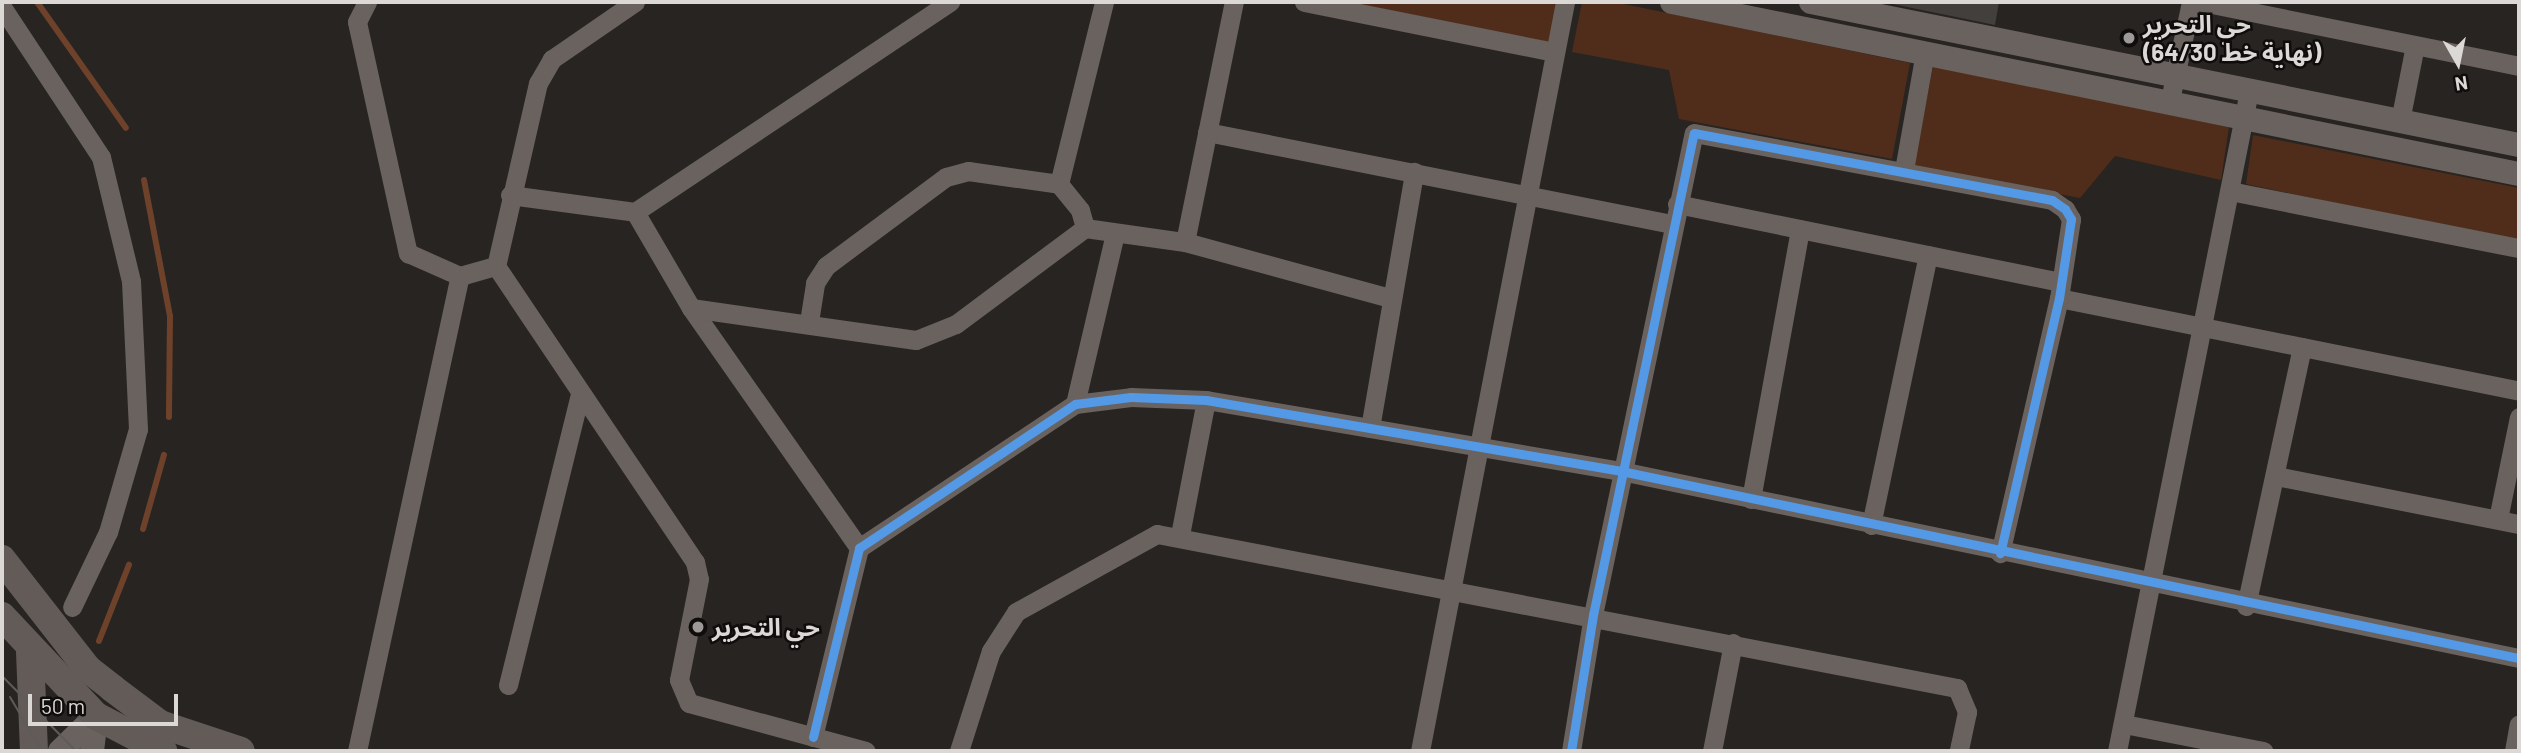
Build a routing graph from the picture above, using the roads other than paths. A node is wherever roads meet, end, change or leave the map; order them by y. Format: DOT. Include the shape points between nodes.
graph roads {
  1 [pos="367,2"];
  2 [pos="635,2"];
  3 [pos="950,2"];
  4 [pos="1104,2"];
  5 [pos="1234,2"];
  6 [pos="1304,2"];
  7 [pos="1564,2"];
  8 [pos="1672,2"];
  9 [pos="1811,2"];
  10 [pos="2191,2"];
  11 [pos="2202,2"];
  12 [pos="2,7"];
  13 [pos="2415,45"];
  14 [pos="1555,52"];
  15 [pos="1925,52"];
  16 [pos="2519,66"];
  17 [pos="2172,88"];
  18 [pos="2249,91"];
  19 [pos="2245,118"];
  20 [pos="2400,121"];
  21 [pos="1207,132"];
  22 [pos="2519,145"];
  23 [pos="1904,170"];
  24 [pos="1414,172"];
  25 [pos="2519,174"];
  26 [pos="1059,184"];
  27 [pos="2230,191"];
  28 [pos="510,195"];
  29 [pos="1526,195"];
  30 [pos="1677,204"];
  31 [pos="635,212"];
  32 [pos="1673,224"];
  33 [pos="1085,228"];
  34 [pos="1800,229"];
  35 [pos="1115,234"];
  36 [pos="1185,242"];
  37 [pos="2519,248"];
  38 [pos="1928,255"];
  39 [pos="496,266"];
  40 [pos="460,276"];
  41 [pos="2060,290"];
  42 [pos="1390,298"];
  43 [pos="691,307"];
  44 [pos="809,322"];
  45 [pos="2206,329"];
  46 [pos="2302,347"];
  47 [pos="2519,391"];
  48 [pos="580,395"];
  49 [pos="1206,400"];
  50 [pos="1075,404"];
  51 [pos="2519,417"];
  52 [pos="1370,428"];
  53 [pos="1476,448"];
  54 [pos="1626,472"];
  55 [pos="2276,476"];
  56 [pos="2512,484"];
  57 [pos="1751,499"];
  58 [pos="2498,519"];
  59 [pos="2519,524"];
  60 [pos="1871,525"];
  61 [pos="1180,536"];
  62 [pos="859,548"];
  63 [pos="2000,553"];
  64 [pos="2,559"];
  65 [pos="2149,585"];
  66 [pos="1447,588"];
  67 [pos="2246,606"];
  68 [pos="72,607"];
  69 [pos="1593,615"];
  70 [pos="2,616"];
  71 [pos="1733,643"];
  72 [pos="30,652"];
  73 [pos="2519,658"];
  74 [pos="88,669"];
  75 [pos="508,685"];
  76 [pos="139,709"];
  77 [pos="96,716"];
  78 [pos="2123,724"];
  79 [pos="2519,724"];
  80 [pos="813,737"];
  81 [pos="34,751"];
  82 [pos="60,751"];
  83 [pos="92,751"];
  84 [pos="163,751"];
  85 [pos="242,751"];
  86 [pos="357,751"];
  87 [pos="866,751"];
  88 [pos="959,751"];
  89 [pos="1420,751"];
  90 [pos="1571,751"];
  91 [pos="1712,751"];
  92 [pos="1959,751"];
  93 [pos="2118,751"];
  94 [pos="2263,751"];
  95 [pos="2514,751"];
  1 -- 40 [label="street" via="357,22 402,239 415,259"];
  2 -- 28 [label="street" via="552,59 538,83"];
  3 -- 31 [label="street"];
  4 -- 26 [label="street"];
  5 -- 21 [label="street"];
  6 -- 14 [label="street"];
  7 -- 14 [label="street"];
  8 -- 15 [label="street"];
  9 -- 17 [label="street"];
  10 -- 17 [label="street"];
  11 -- 13 [label="street"];
  12 -- 68 [label="street" via="101,157 131,281 138,429 108,532"];
  13 -- 16 [label="street"];
  13 -- 20 [label="street"];
  14 -- 29 [label="street"];
  15 -- 17 [label="street"];
  15 -- 23 [label="street"];
  17 -- 18 [label="street"];
  17 -- 19 [label="street"];
  18 -- 19 [label="street"];
  18 -- 20 [label="street"];
  19 -- 25 [label="street"];
  19 -- 27 [label="street"];
  20 -- 22 [label="street"];
  21 -- 24 [label="street"];
  21 -- 36 [label="street"];
  23 -- 30 [label="street" via="1702,131 1689,138"];
  23 -- 41 [label="street" via="2052,200 2065,209 2071,219"];
  24 -- 29 [label="street"];
  24 -- 42 [label="street"];
  26 -- 33 [label="street" via="1080,210"];
  26 -- 44 [label="street" via="968,171 947,177 826,266 815,283"];
  27 -- 37 [label="street"];
  27 -- 45 [label="street"];
  28 -- 31 [label="street"];
  28 -- 39 [label="street"];
  29 -- 32 [label="street"];
  29 -- 53 [label="street"];
  30 -- 32 [label="street"];
  30 -- 34 [label="street"];
  31 -- 43 [label="street"];
  32 -- 54 [label="street"];
  33 -- 35 [label="street"];
  33 -- 44 [label="street" via="939,334 916,340"];
  34 -- 38 [label="street"];
  34 -- 57 [label="street"];
  35 -- 36 [label="street"];
  35 -- 50 [label="street"];
  36 -- 42 [label="street"];
  38 -- 41 [label="street"];
  38 -- 60 [label="street"];
  39 -- 40 [label="street"];
  39 -- 48 [label="street"];
  40 -- 86 [label="street"];
  41 -- 45 [label="street"];
  41 -- 63 [label="street"];
  42 -- 52 [label="street"];
  43 -- 44 [label="street"];
  43 -- 62 [label="street"];
  45 -- 46 [label="street"];
  45 -- 65 [label="street"];
  46 -- 47 [label="street"];
  46 -- 55 [label="street"];
  48 -- 75 [label="street"];
  48 -- 80 [label="street" via="695,562 699,579 681,693 689,703"];
  49 -- 50 [label="street" via="1131,397"];
  49 -- 52 [label="street"];
  49 -- 61 [label="street"];
  50 -- 62 [label="street"];
  51 -- 56 [label="street"];
  52 -- 53 [label="street"];
  53 -- 54 [label="street"];
  53 -- 66 [label="street"];
  54 -- 57 [label="street"];
  54 -- 69 [label="street"];
  55 -- 58 [label="street"];
  55 -- 67 [label="street"];
  56 -- 58 [label="street"];
  57 -- 60 [label="street"];
  58 -- 59 [label="street"];
  60 -- 63 [label="street"];
  61 -- 66 [label="street"];
  61 -- 88 [label="street" via="1139,538 1016,612 991,650"];
  62 -- 80 [label="street"];
  63 -- 65 [label="street"];
  64 -- 74 [label="main road"];
  65 -- 67 [label="street"];
  65 -- 78 [label="street"];
  66 -- 69 [label="street"];
  66 -- 89 [label="street"];
  67 -- 73 [label="street"];
  69 -- 71 [label="street"];
  69 -- 90 [label="street"];
  70 -- 72 [label="main road"];
  71 -- 91 [label="street"];
  71 -- 92 [label="street" via="1957,688 1967,712"];
  72 -- 77 [label="main road"];
  72 -- 81 [label="main road"];
  74 -- 76 [label="main road"];
  74 -- 77 [label="main road"];
  76 -- 77 [label="main road"];
  76 -- 85 [label="main road" via="187,735"];
  77 -- 82 [label="street"];
  77 -- 83 [label="street"];
  77 -- 84 [label="main road"];
  78 -- 93 [label="street"];
  78 -- 94 [label="street"];
  79 -- 95 [label="street"];
  80 -- 87 [label="street"];
}
